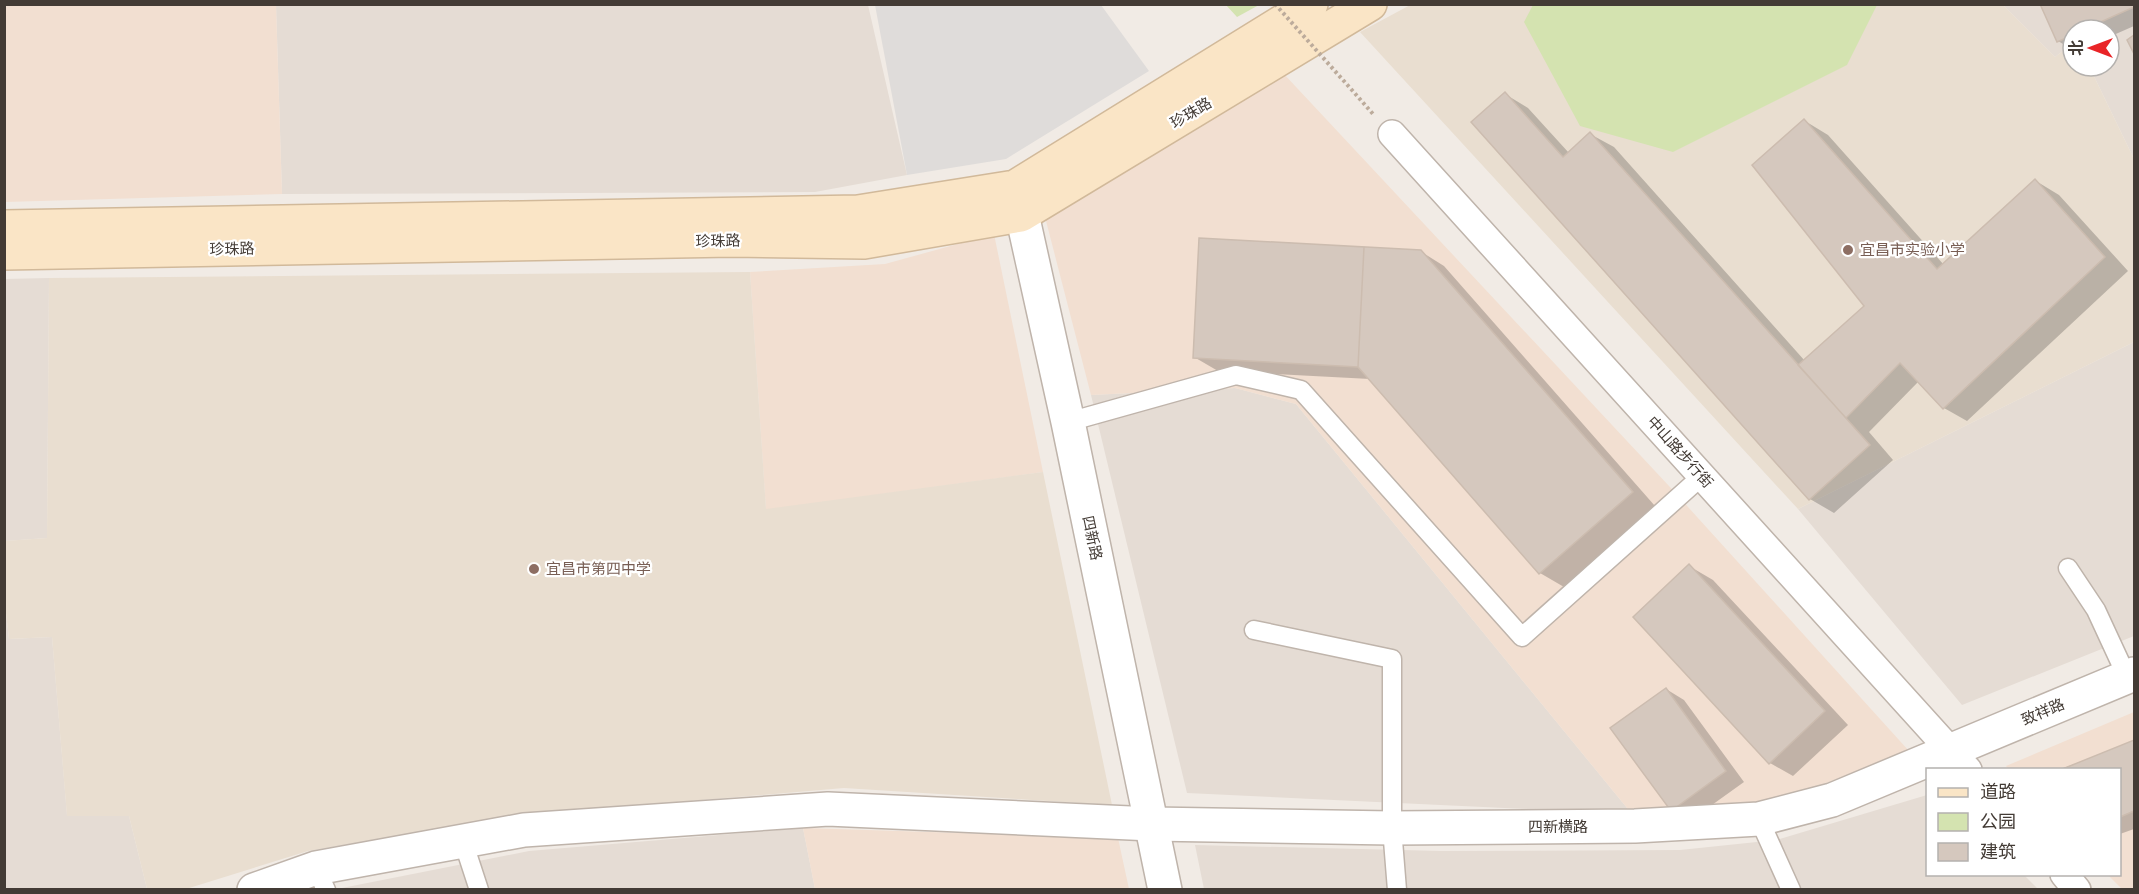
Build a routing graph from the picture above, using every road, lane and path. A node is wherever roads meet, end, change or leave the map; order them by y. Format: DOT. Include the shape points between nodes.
graph roads {
  1 [pos="1275,4"];
  2 [pos="1311,4"];
  3 [pos="1370,4"];
  4 [pos="1351,89"];
  5 [pos="1392,134"];
  6 [pos="1018,201"];
  7 [pos="4,227"];
  8 [pos="4,253"];
  9 [pos="1068,422"];
  10 [pos="1702,476"];
  11 [pos="2068,568"];
  12 [pos="1254,630"];
  13 [pos="2131,676"];
  14 [pos="1960,760"];
  15 [pos="1934,768"];
  16 [pos="1926,771"];
  17 [pos="1759,819"];
  18 [pos="1152,824"];
  19 [pos="1392,828"];
  20 [pos="464,841"];
  21 [pos="2066,876"];
  22 [pos="321,879"];
  23 [pos="254,890"];
  24 [pos="479,890"];
  25 [pos="1166,890"];
  26 [pos="1397,890"];
  27 [pos="1791,890"];
  28 [pos="2077,890"];
  1 -- 4 [label="path, bridge"];
  2 -- 6 [label="main road, 珍珠路"];
  3 -- 6 [label="main road, 珍珠路"];
  5 -- 10 [label="street, 中山路步行街"];
  6 -- 7 [label="main road, 珍珠路" via="858,212"];
  6 -- 8 [label="main road, 珍珠路" via="864,242 720,240"];
  6 -- 9 [label="street, 四新路"];
  9 -- 10 [label="lane" via="1236,375 1301,390 1522,637"];
  9 -- 18 [label="street, 四新路"];
  10 -- 14 [label="street, 中山路步行街"];
  11 -- 13 [label="lane" via="2096,610"];
  12 -- 19 [label="lane" via="1392,658"];
  13 -- 14 [label="street, 致祥路"];
  14 -- 15 [label="street, 四新横路"];
  16 -- 17 [label="street, 四新横路"];
  17 -- 19 [label="street, 四新横路" via="1635,826"];
  17 -- 27 [label="lane"];
  18 -- 19 [label="street, 四新横路"];
  18 -- 20 [label="street, 四新横路" via="828,809 524,830"];
  18 -- 25 [label="street, 四新路"];
  19 -- 26 [label="lane"];
  20 -- 22 [label="street, 四新横路"];
  20 -- 24 [label="lane"];
  21 -- 28 [label="street"];
  22 -- 23 [label="street, 四新横路"];
}
